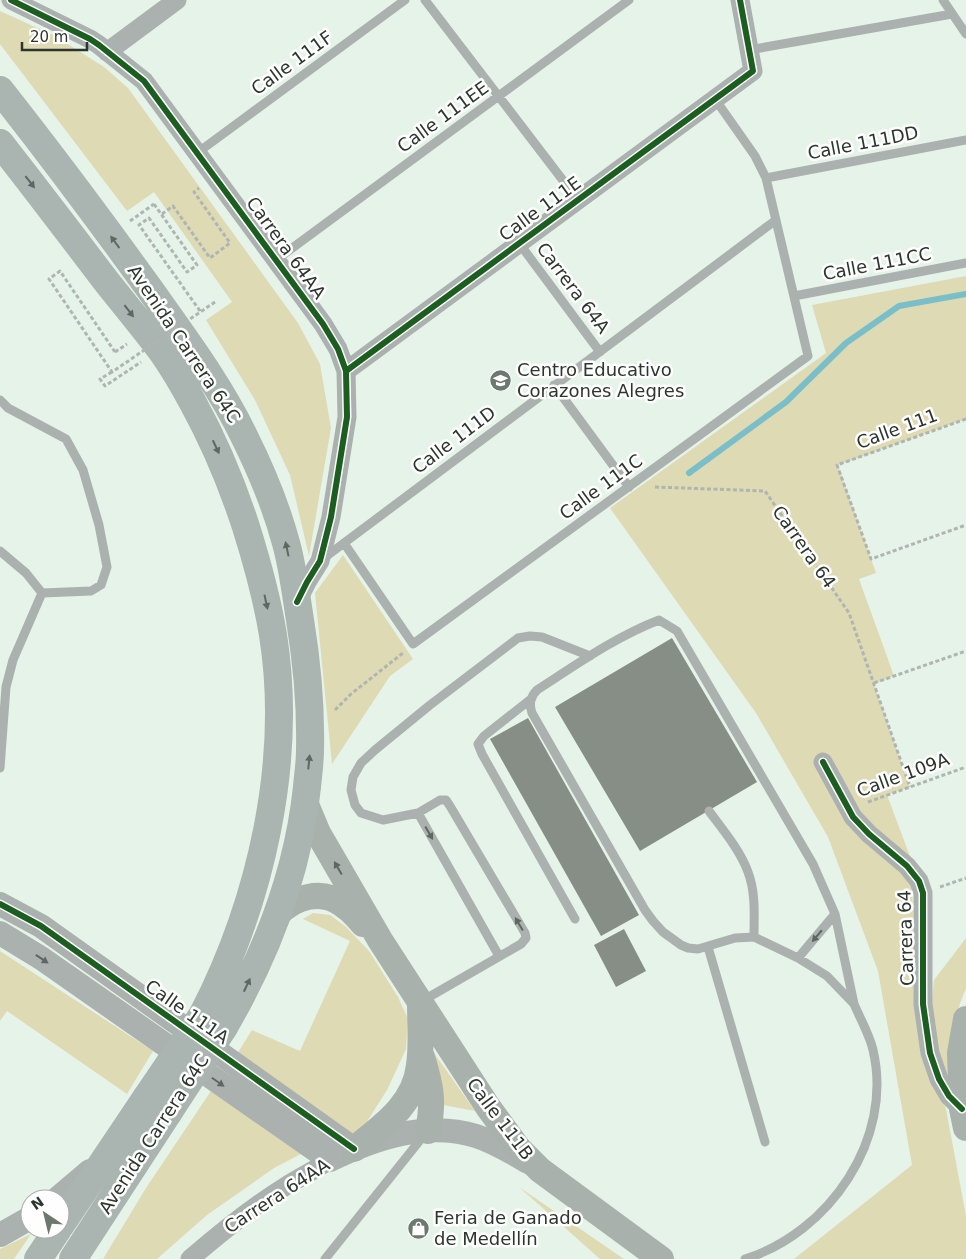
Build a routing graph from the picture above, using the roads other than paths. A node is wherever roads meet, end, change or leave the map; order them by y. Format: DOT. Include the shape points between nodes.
graph roads {
  1 [pos="11,0"];
  2 [pos="177,0"];
  3 [pos="405,0"];
  4 [pos="425,0"];
  5 [pos="629,0"];
  6 [pos="740,0"];
  7 [pos="943,0"];
  8 [pos="952,14"];
  9 [pos="966,34"];
  10 [pos="749,50"];
  11 [pos="107,52"];
  12 [pos="0,90"];
  13 [pos="498,96"];
  14 [pos="715,99"];
  15 [pos="966,140"];
  16 [pos="0,144"];
  17 [pos="197,153"];
  18 [pos="766,178"];
  19 [pos="578,200"];
  20 [pos="776,220"];
  21 [pos="519,243"];
  22 [pos="276,260"];
  23 [pos="966,263"];
  24 [pos="794,296"];
  25 [pos="600,352"];
  26 [pos="346,371"];
  27 [pos="554,386"];
  28 [pos="0,400"];
  29 [pos="629,486"];
  30 [pos="344,543"];
  31 [pos="0,551"];
  32 [pos="320,560"];
  33 [pos="42,593"];
  34 [pos="298,602"];
  35 [pos="590,656"];
  36 [pos="531,699"];
  37 [pos="823,762"];
  38 [pos="0,768"];
  39 [pos="305,802"];
  40 [pos="709,811"];
  41 [pos="418,813"];
  42 [pos="0,904"];
  43 [pos="835,914"];
  44 [pos="277,915"];
  45 [pos="575,919"];
  46 [pos="0,933"];
  47 [pos="754,938"];
  48 [pos="380,940"];
  49 [pos="708,947"];
  50 [pos="499,956"];
  51 [pos="798,958"];
  52 [pos="420,1003"];
  53 [pos="854,1004"];
  54 [pos="966,1019"];
  55 [pos="213,1020"];
  56 [pos="420,1052"];
  57 [pos="157,1106"];
  58 [pos="964,1118"];
  59 [pos="428,1131"];
  60 [pos="766,1142"];
  61 [pos="354,1149"];
  62 [pos="106,1157"];
  63 [pos="330,1160"];
  64 [pos="540,1170"];
  65 [pos="69,1189"];
  66 [pos="70,1211"];
  67 [pos="20,1224"];
  68 [pos="0,1235"];
  69 [pos="51,1239"];
  70 [pos="38,1259"];
  71 [pos="73,1259"];
  72 [pos="190,1259"];
  73 [pos="325,1259"];
  74 [pos="661,1259"];
  75 [pos="745,1259"];
  1 -- 11 [label="street, Carrera 64AA" via="90,39"];
  2 -- 11 [label="street"];
  3 -- 17 [label="lane, Calle 111F"];
  4 -- 13 [label="lane"];
  5 -- 13 [label="lane, Calle 111EE"];
  6 -- 10 [label="street"];
  7 -- 8 [label="lane"];
  8 -- 9 [label="lane"];
  8 -- 10 [label="lane"];
  10 -- 14 [label="street, Calle 111E" via="753,71"];
  11 -- 17 [label="street, Carrera 64AA" via="144,81"];
  34 -- 12 [label="main road, Avenida Carrera 64C, one-way" via="276,510 248,443 224,397 99,220"];
  13 -- 19 [label="lane"];
  13 -- 22 [label="lane, Calle 111EE"];
  14 -- 18 [label="lane"];
  14 -- 19 [label="street, Calle 111E"];
  15 -- 18 [label="lane, Calle 111DD"];
  16 -- 55 [label="main road, Avenida Carrera 64C, one-way" via="163,354 193,403 216,446 233,488 261,581 273,635 278,687 274,786 256,877 213,994"];
  17 -- 22 [label="street, Carrera 64AA"];
  18 -- 20 [label="lane"];
  19 -- 21 [label="street, Calle 111E"];
  20 -- 24 [label="lane"];
  20 -- 25 [label="lane, Calle 111D"];
  21 -- 25 [label="lane, Carrera 64A"];
  21 -- 26 [label="street, Calle 111E"];
  22 -- 26 [label="street, Carrera 64AA" via="324,324"];
  23 -- 24 [label="lane, Calle 111CC"];
  24 -- 29 [label="lane, Calle 111C" via="808,356"];
  25 -- 27 [label="lane, Calle 111D"];
  26 -- 32 [label="street, Carrera 64AA" via="347,417 331,517"];
  27 -- 29 [label="lane"];
  27 -- 30 [label="lane, Calle 111D"];
  28 -- 33 [label="lane" via="8,408 66,439 83,470 100,525 107,567 101,585 91,591"];
  29 -- 30 [label="lane, Calle 111C" via="413,644"];
  30 -- 32 [label="lane, Calle 111D"];
  31 -- 33 [label="lane"];
  32 -- 34 [label="street, Carrera 64AA"];
  33 -- 38 [label="lane" via="13,660 6,687"];
  39 -- 34 [label="main road, Avenida Carrera 64C, one-way" via="310,718"];
  35 -- 36 [label="lane" via="537,690"];
  35 -- 41 [label="lane" via="542,637 518,638 375,750 361,764 351,790 361,813 384,820"];
  35 -- 43 [label="lane" via="659,620 676,631 813,864"];
  36 -- 45 [label="lane" via="478,744"];
  36 -- 49 [label="lane" via="532,713 653,922 681,945 698,949"];
  37 -- 58 [label="street, Carrera 64" via="853,817 919,881 923,893 923,1004 930,1053 939,1080"];
  39 -- 44 [label="main road, Avenida Carrera 64C" via="295,856"];
  48 -- 39 [label="main road, Calle 111B, one-way" via="318,833"];
  40 -- 47 [label="lane" via="739,852 749,873 754,901"];
  41 -- 50 [label="lane, one-way"];
  50 -- 41 [label="lane, one-way" via="521,944 526,938 525,933 446,800 440,800"];
  42 -- 61 [label="street, Calle 111A" via="40,926"];
  43 -- 51 [label="lane, one-way"];
  43 -- 53 [label="lane"];
  44 -- 48 [label="main road, Calle 111B" via="298,899 325,896 344,905"];
  55 -- 44 [label="main road, Avenida Carrera 64C, one-way" via="243,994"];
  46 -- 63 [label="street, one-way" via="41,958"];
  47 -- 49 [label="lane" via="735,938"];
  47 -- 51 [label="lane"];
  48 -- 52 [label="main road, Calle 111B"];
  49 -- 60 [label="lane"];
  50 -- 52 [label="lane"];
  51 -- 53 [label="lane" via="827,976"];
  52 -- 56 [label="main road"];
  52 -- 64 [label="main road, Calle 111B" via="501,1125"];
  53 -- 75 [label="lane" via="873,1048 876,1074 874,1114 862,1152 854,1170 816,1218 790,1239"];
  54 -- 58 [label="main road" via="960,1053"];
  55 -- 57 [label="main road, Avenida Carrera 64C, bridge"];
  56 -- 59 [label="main road" via="432,1095"];
  56 -- 61 [label="main road" via="417,1078 411,1093 388,1122"];
  57 -- 62 [label="main road, Avenida Carrera 64C"];
  57 -- 71 [label="main road, Avenida Carrera 64C"];
  59 -- 61 [label="street, Carrera 64AA" via="392,1136"];
  59 -- 64 [label="street, Carrera 64AA" via="476,1136 501,1146"];
  59 -- 73 [label="lane"];
  61 -- 63 [label="street, Carrera 64AA"];
  62 -- 65 [label="street"];
  62 -- 66 [label="main road, Avenida Carrera 64C"];
  63 -- 72 [label="street, Carrera 64AA" via="245,1215"];
  64 -- 74 [label="main road, Calle 111B"];
  67 -- 68 [label="street"];
  69 -- 70 [label="main road"];
}
